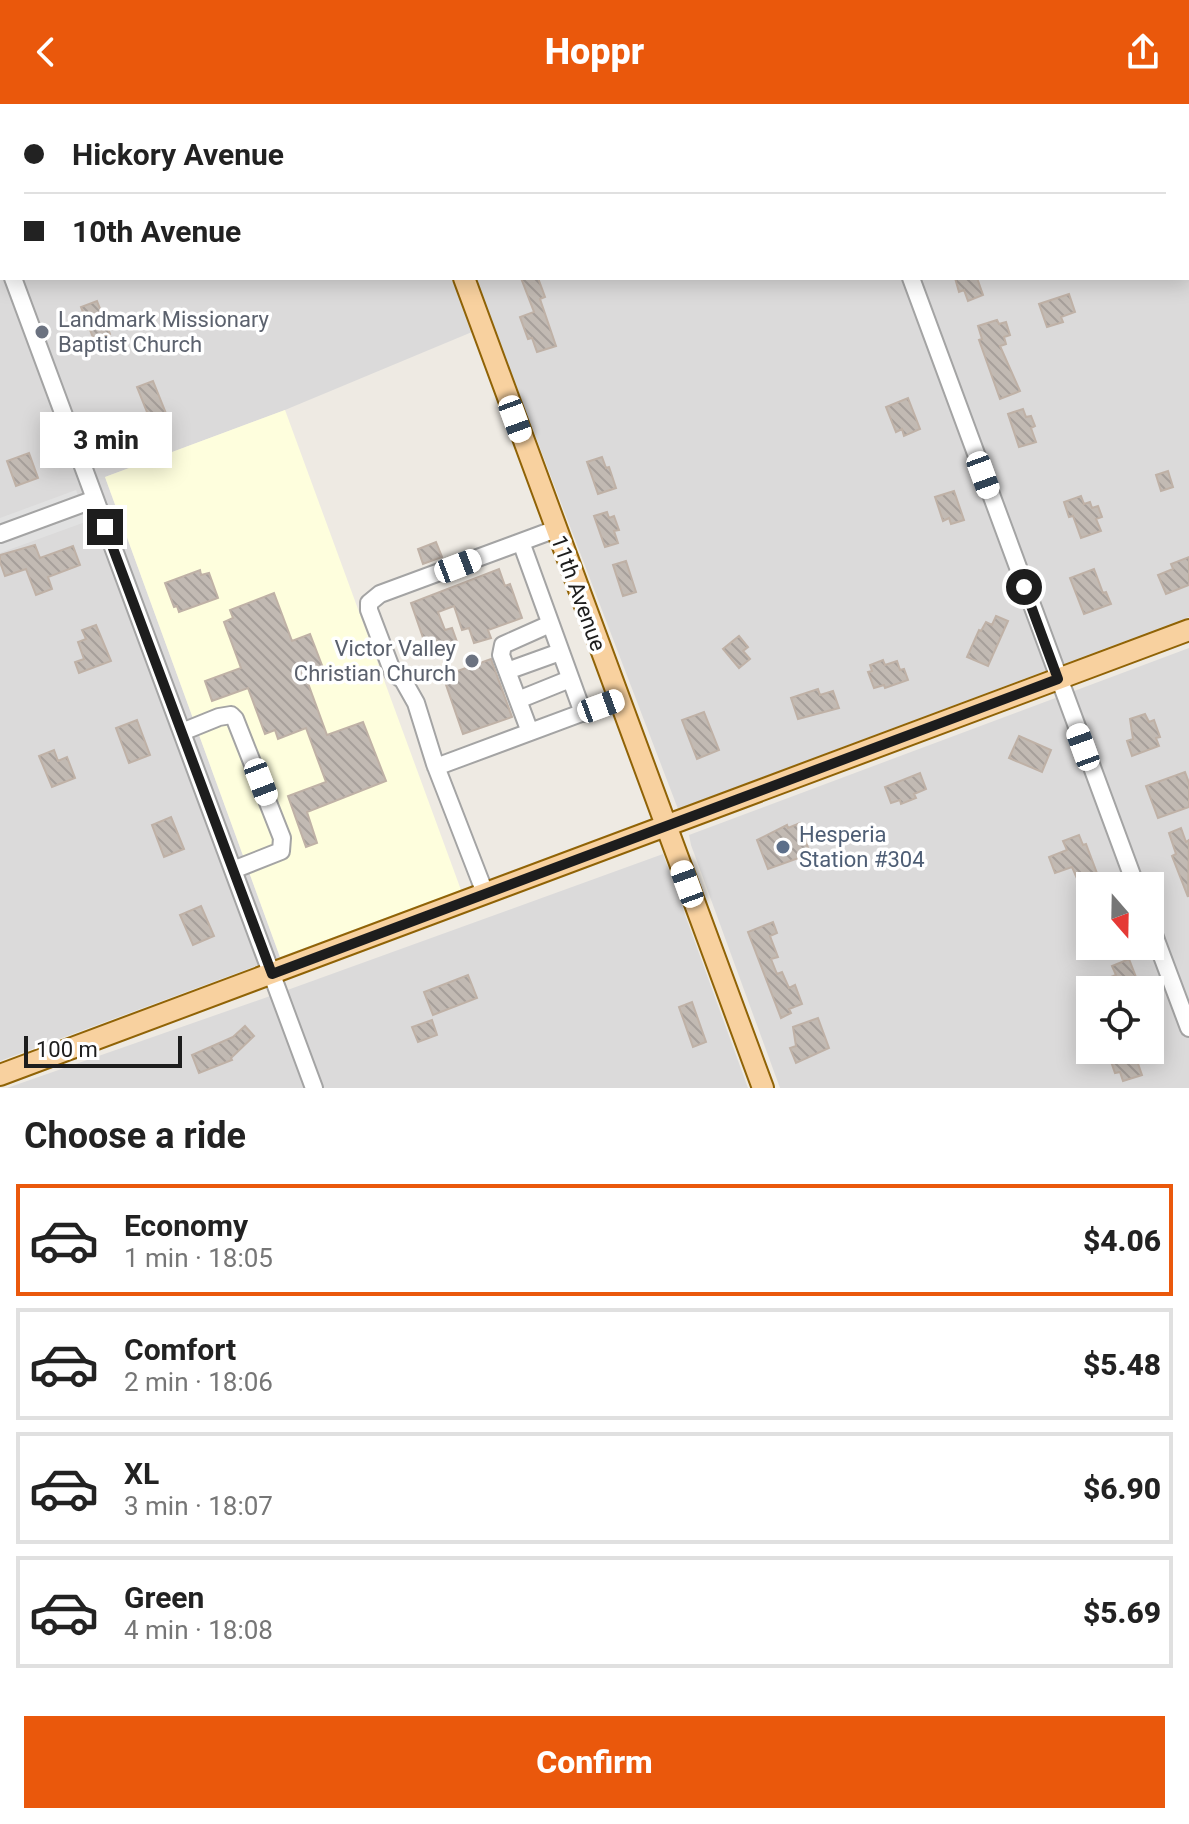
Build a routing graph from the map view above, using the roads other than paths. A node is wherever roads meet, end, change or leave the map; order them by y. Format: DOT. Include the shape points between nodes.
graph roads {
  1 [pos="14,280"];
  2 [pos="465,280"];
  3 [pos="912,280"];
  4 [pos="95,499"];
  5 [pos="556,529"];
  6 [pos="0,534"];
  7 [pos="521,542"];
  8 [pos="550,624"];
  9 [pos="1189,630"];
  10 [pos="560,652"];
  11 [pos="507,671"];
  12 [pos="570,679"];
  13 [pos="1058,679"];
  14 [pos="619,699"];
  15 [pos="518,700"];
  16 [pos="583,713"];
  17 [pos="182,732"];
  18 [pos="530,732"];
  19 [pos="436,767"];
  20 [pos="665,826"];
  21 [pos="233,870"];
  22 [pos="1131,872"];
  23 [pos="485,893"];
  24 [pos="1164,960"];
  25 [pos="272,974"];
  26 [pos="1189,1028"];
  27 [pos="0,1075"];
  28 [pos="314,1088"];
  29 [pos="763,1088"];
  1 -- 4 [label="street"];
  2 -- 5 [label="main road, 11th Avenue"];
  3 -- 13 [label="street"];
  4 -- 6 [label="street"];
  4 -- 17 [label="street"];
  5 -- 7 [label="street"];
  5 -- 14 [label="main road, 11th Avenue"];
  7 -- 8 [label="street"];
  7 -- 19 [label="street" via="380,594 369,603 393,673 416,703"];
  8 -- 10 [label="street"];
  8 -- 11 [label="street" via="503,645"];
  9 -- 13 [label="main road"];
  10 -- 11 [label="street"];
  10 -- 12 [label="street"];
  11 -- 15 [label="street"];
  12 -- 15 [label="street"];
  12 -- 16 [label="street"];
  13 -- 20 [label="main road"];
  13 -- 22 [label="street"];
  14 -- 16 [label="street"];
  14 -- 20 [label="main road, 11th Avenue"];
  15 -- 18 [label="street"];
  16 -- 18 [label="street"];
  17 -- 21 [label="street"];
  17 -- 21 [label="street" via="219,717 235,719 282,838 281,851"];
  18 -- 19 [label="street"];
  19 -- 23 [label="street"];
  20 -- 23 [label="main road"];
  20 -- 29 [label="main road, 11th Avenue"];
  21 -- 25 [label="street"];
  23 -- 25 [label="main road"];
  24 -- 26 [label="street"];
  25 -- 27 [label="main road"];
  25 -- 28 [label="street"];
}
